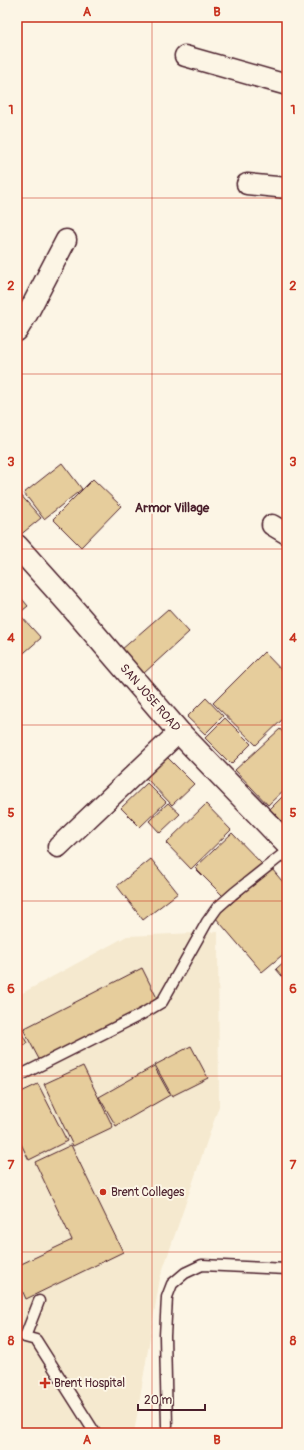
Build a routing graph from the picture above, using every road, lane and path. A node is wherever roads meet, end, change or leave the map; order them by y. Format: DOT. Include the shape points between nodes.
graph roads {
  1 [pos="185,56"];
  2 [pos="287,85"];
  3 [pos="247,184"];
  4 [pos="287,188"];
  5 [pos="66,240"];
  6 [pos="17,331"];
  7 [pos="17,546"];
  8 [pos="178,732"];
  9 [pos="287,844"];
  10 [pos="58,847"];
  11 [pos="287,851"];
  12 [pos="17,1077"];
  13 [pos="287,1269"];
  14 [pos="39,1300"];
  15 [pos="167,1426"];
  16 [pos="95,1433"];
  1 -- 2 [label="street"];
  3 -- 4 [label="street"];
  5 -- 6 [label="street"];
  7 -- 8 [label="main road, SAN JOSE ROAD"];
  8 -- 9 [label="main road, SAN JOSE ROAD"];
  8 -- 10 [label="street"];
  11 -- 12 [label="lane" via="218,908 207,922 162,1002"];
  13 -- 15 [label="lane" via="202,1265 185,1273 172,1284 167,1297 165,1336"];
  14 -- 16 [label="lane" via="25,1337 36,1340"];
}
